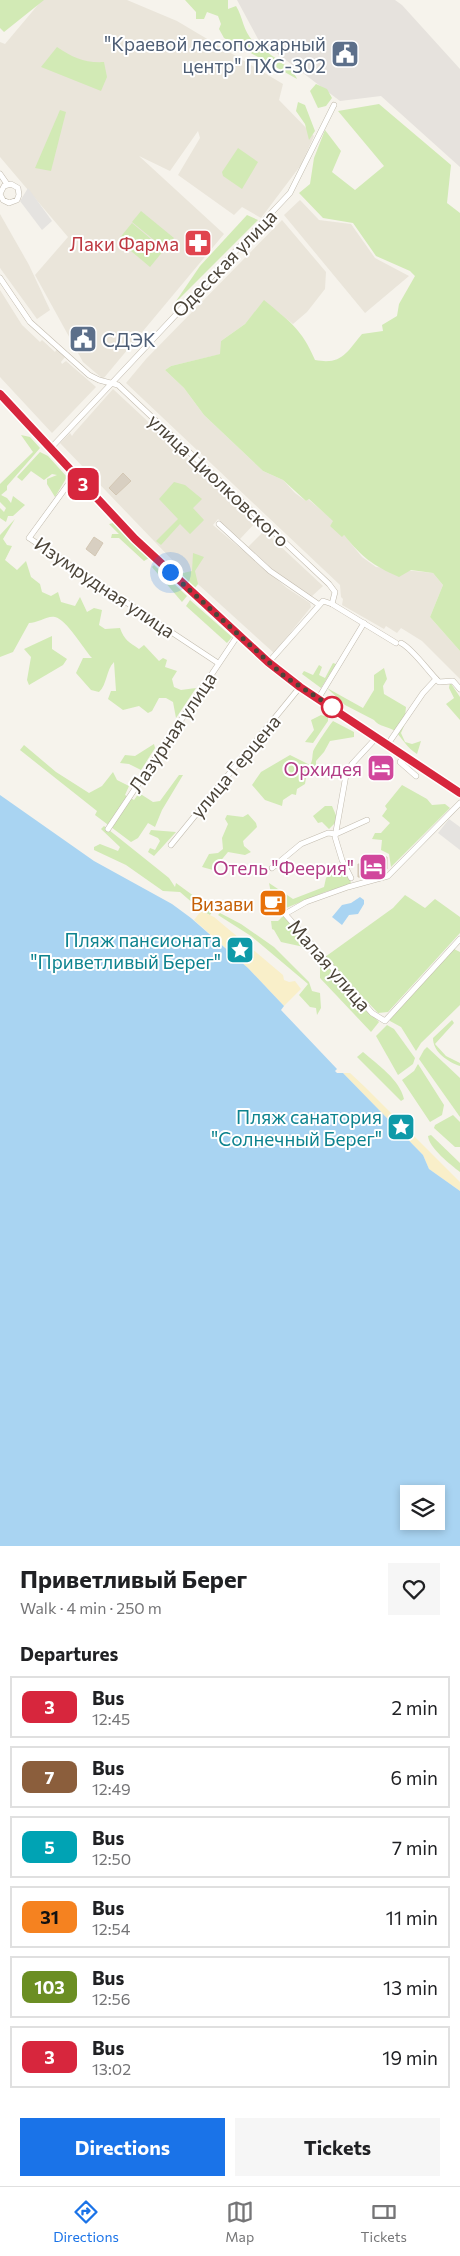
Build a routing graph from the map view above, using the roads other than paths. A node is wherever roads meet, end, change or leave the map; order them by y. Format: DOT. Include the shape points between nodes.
graph roads {
  1 [pos="334,105"];
  2 [pos="0,174"];
  3 [pos="7,184"];
  4 [pos="0,194"];
  5 [pos="0,278"];
  6 [pos="110,382"];
  7 [pos="0,394"];
  8 [pos="50,449"];
  9 [pos="75,475"];
  10 [pos="219,524"];
  11 [pos="318,604"];
  12 [pos="332,604"];
  13 [pos="364,622"];
  14 [pos="238,635"];
  15 [pos="268,662"];
  16 [pos="218,663"];
  17 [pos="436,679"];
  18 [pos="300,687"];
  19 [pos="460,689"];
  20 [pos="318,699"];
  21 [pos="377,737"];
  22 [pos="388,744"];
  23 [pos="404,754"];
  24 [pos="416,776"];
  25 [pos="460,794"];
  26 [pos="460,803"];
  27 [pos="367,820"];
  28 [pos="108,829"];
  29 [pos="336,834"];
  30 [pos="171,845"];
  31 [pos="272,868"];
  32 [pos="351,878"];
  33 [pos="460,939"];
  1 -- 6 [label="street, Одесская улица" via="290,193"];
  2 -- 3 [label="street"];
  3 -- 4 [label="street"];
  3 -- 4 [label="street" via="18,189 20,195 17,200 5,202"];
  5 -- 6 [label="street, улица Циолковского" via="30,322 89,375"];
  6 -- 8 [label="street, Одесская улица"];
  6 -- 12 [label="street, улица Циолковского" via="135,400 329,584 334,590"];
  7 -- 8 [label="main road"];
  8 -- 9 [label="main road"];
  9 -- 14 [label="main road" via="135,539"];
  9 -- 16 [label="street, Изумрудная улица" via="29,538"];
  10 -- 11 [label="street" via="270,571"];
  11 -- 12 [label="street" via="323,601"];
  11 -- 15 [label="street"];
  12 -- 13 [label="street"];
  13 -- 17 [label="street" via="410,647"];
  13 -- 20 [label="street"];
  14 -- 15 [label="main road"];
  14 -- 16 [label="street, Лазурная улица"];
  15 -- 18 [label="main road"];
  16 -- 28 [label="street, Лазурная улица"];
  17 -- 19 [label="street" via="438,682 453,681"];
  17 -- 22 [label="street"];
  18 -- 20 [label="main road"];
  18 -- 30 [label="street, улица Герцена"];
  20 -- 21 [label="main road"];
  21 -- 22 [label="main road"];
  21 -- 29 [label="street" via="349,769"];
  22 -- 23 [label="main road"];
  23 -- 24 [label="street" via="400,762"];
  23 -- 25 [label="main road"];
  26 -- 33 [label="street, Малая улица" via="388,876 306,902 285,914 372,1013 385,1021"];
  27 -- 29 [label="street"];
  29 -- 31 [label="street" via="328,832 300,844"];
  29 -- 32 [label="street" via="342,860"];
}
